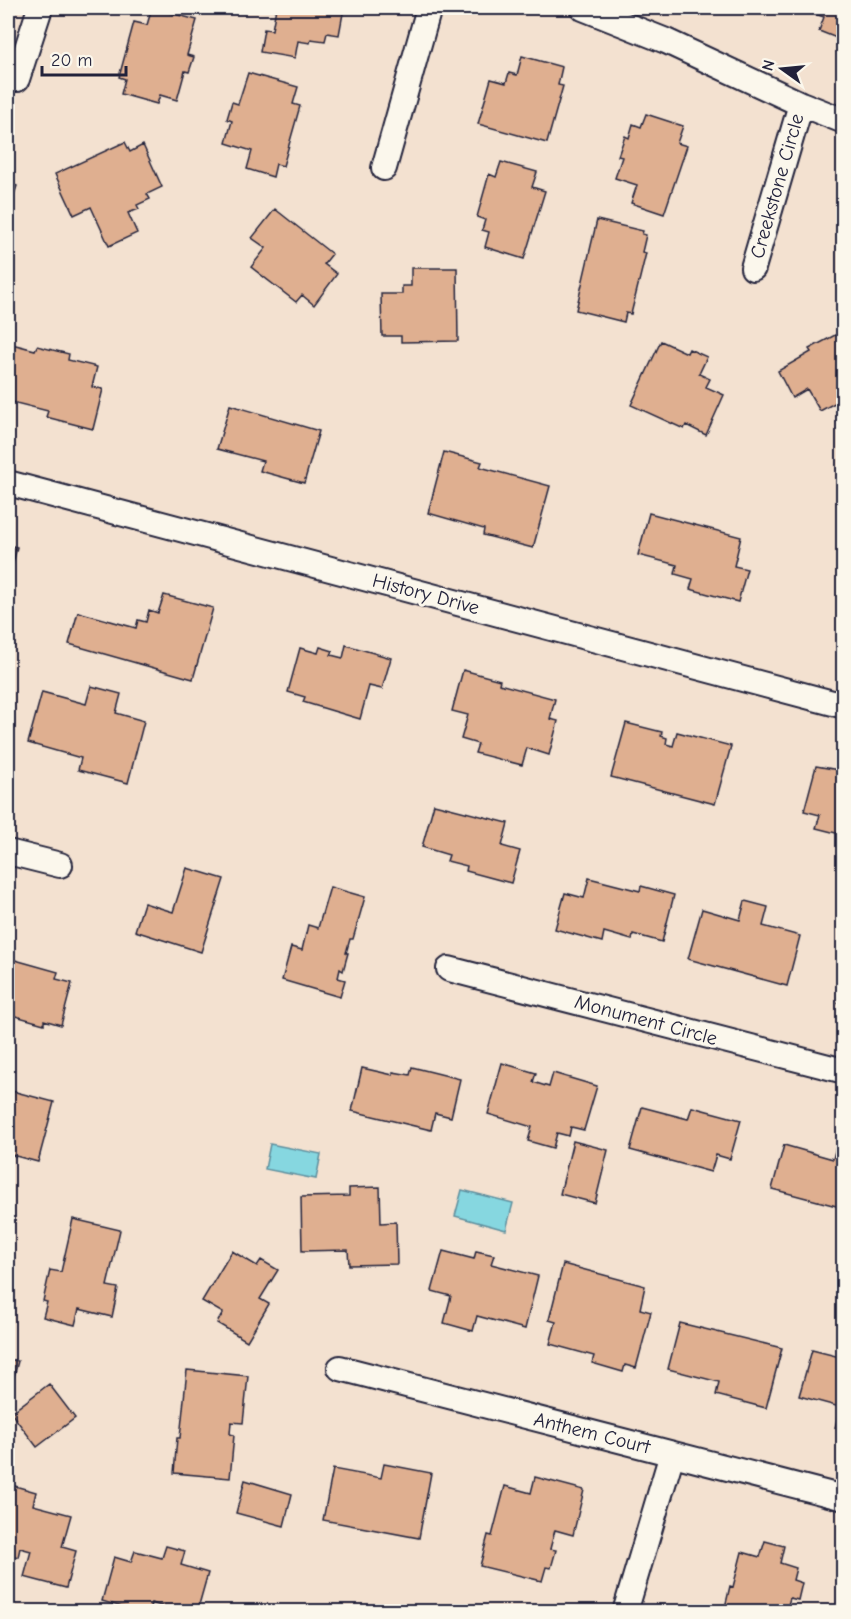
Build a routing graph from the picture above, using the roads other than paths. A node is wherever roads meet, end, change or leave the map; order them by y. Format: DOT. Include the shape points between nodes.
graph roads {
  1 [pos="40,8"];
  2 [pos="429,8"];
  3 [pos="583,8"];
  4 [pos="8,77"];
  5 [pos="801,104"];
  6 [pos="843,121"];
  7 [pos="384,168"];
  8 [pos="753,268"];
  9 [pos="8,483"];
  10 [pos="843,706"];
  11 [pos="8,852"];
  12 [pos="60,865"];
  13 [pos="450,969"];
  14 [pos="843,1071"];
  15 [pos="340,1368"];
  16 [pos="672,1454"];
  17 [pos="843,1498"];
  18 [pos="625,1611"];
  1 -- 4 [label="street" via="17,79"];
  2 -- 7 [label="street"];
  3 -- 5 [label="street" via="666,40"];
  5 -- 6 [label="street"];
  5 -- 8 [label="street, Creekstone Circle"];
  9 -- 10 [label="street, History Drive"];
  11 -- 12 [label="street"];
  13 -- 14 [label="street, Monument Circle"];
  15 -- 16 [label="street, Anthem Court"];
  16 -- 17 [label="street, Anthem Court"];
  16 -- 18 [label="street"];
}
